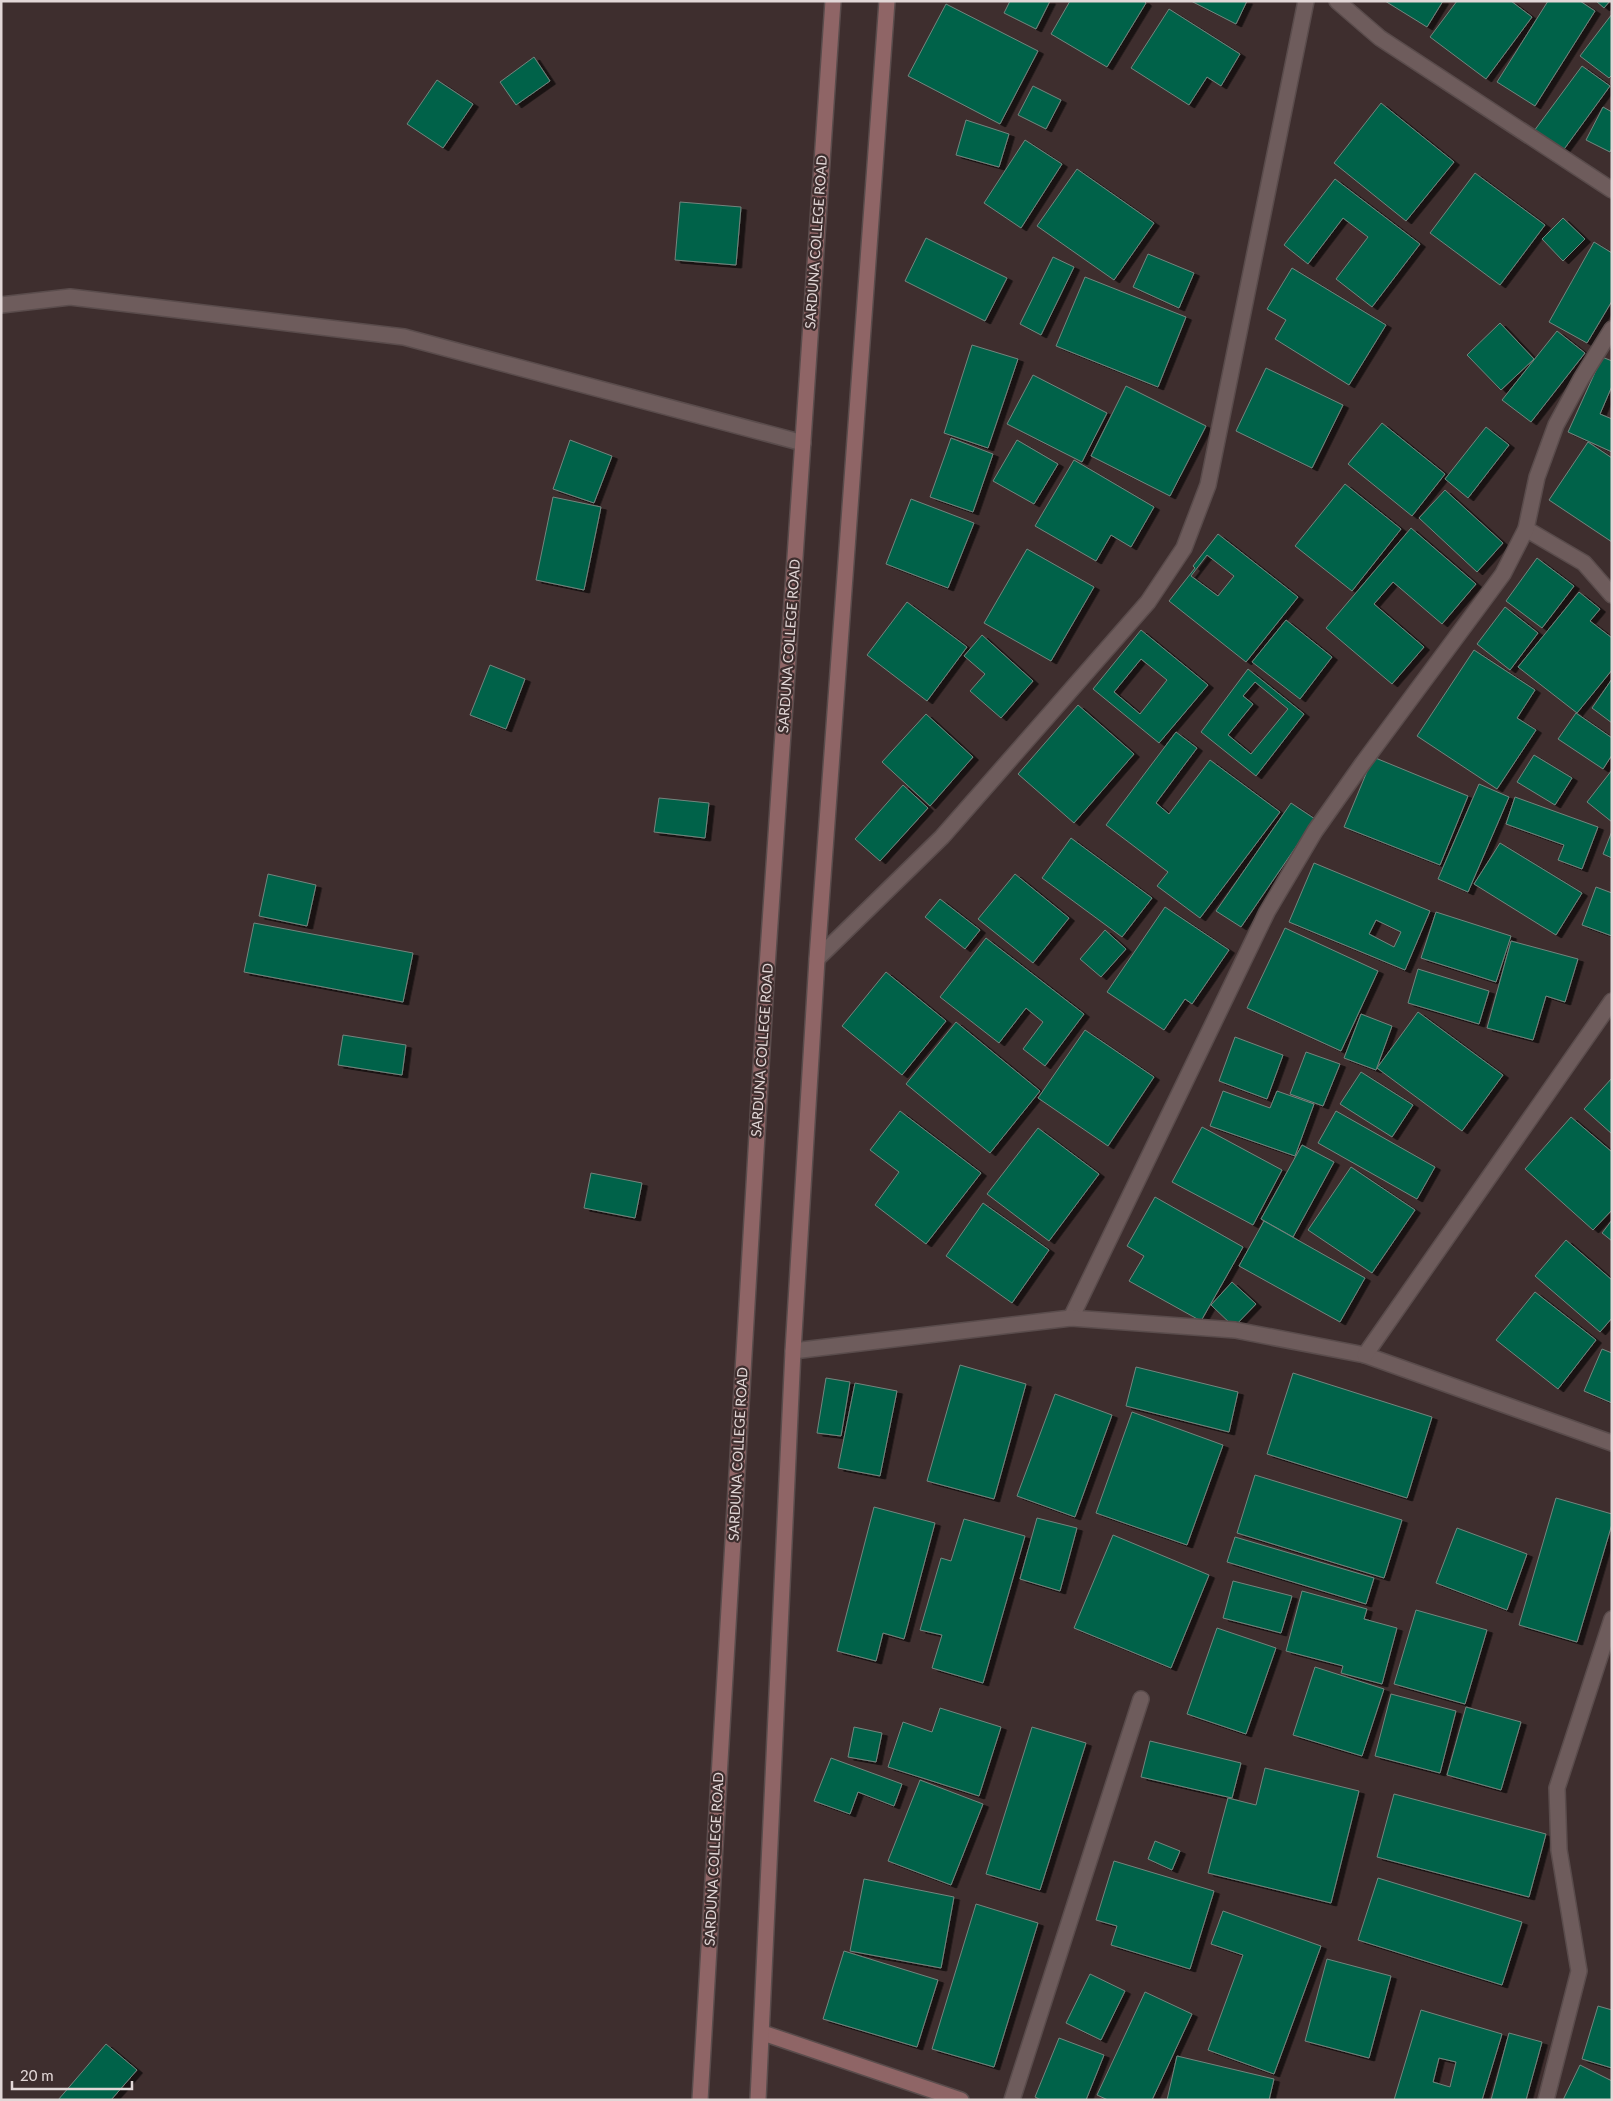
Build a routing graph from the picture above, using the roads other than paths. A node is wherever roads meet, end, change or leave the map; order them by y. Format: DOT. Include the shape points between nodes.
graph roads {
  1 [pos="833,1"];
  2 [pos="887,1"];
  3 [pos="1306,1"];
  4 [pos="1337,1"];
  5 [pos="1612,190"];
  6 [pos="1,304"];
  7 [pos="1612,329"];
  8 [pos="803,443"];
  9 [pos="1526,529"];
  10 [pos="1612,596"];
  11 [pos="817,959"];
  12 [pos="1612,1001"];
  13 [pos="1071,1318"];
  14 [pos="793,1351"];
  15 [pos="1365,1355"];
  16 [pos="1612,1443"];
  17 [pos="1612,1618"];
  18 [pos="1141,1698"];
  19 [pos="763,2033"];
  20 [pos="700,2100"];
  21 [pos="758,2100"];
  22 [pos="961,2100"];
  23 [pos="1012,2100"];
  24 [pos="1546,2100"];
  1 -- 8 [label="street, SARDUNA COLLEGE ROAD"];
  2 -- 11 [label="street"];
  3 -- 11 [label="street" via="1208,485 1184,548 1148,602 942,837"];
  4 -- 5 [label="street" via="1380,38"];
  6 -- 8 [label="street" via="70,297 404,337"];
  7 -- 9 [label="street" via="1556,425 1538,477"];
  8 -- 20 [label="street, SARDUNA COLLEGE ROAD" via="766,982"];
  9 -- 10 [label="street" via="1584,563"];
  9 -- 13 [label="street" via="1503,574 1331,808 1267,912"];
  11 -- 14 [label="street"];
  12 -- 15 [label="street"];
  13 -- 14 [label="street"];
  13 -- 15 [label="street" via="1234,1330"];
  14 -- 19 [label="street"];
  15 -- 16 [label="street"];
  17 -- 24 [label="street" via="1557,1788 1559,1850 1579,1971"];
  18 -- 23 [label="street"];
  19 -- 21 [label="street"];
  19 -- 22 [label="street"];
}
